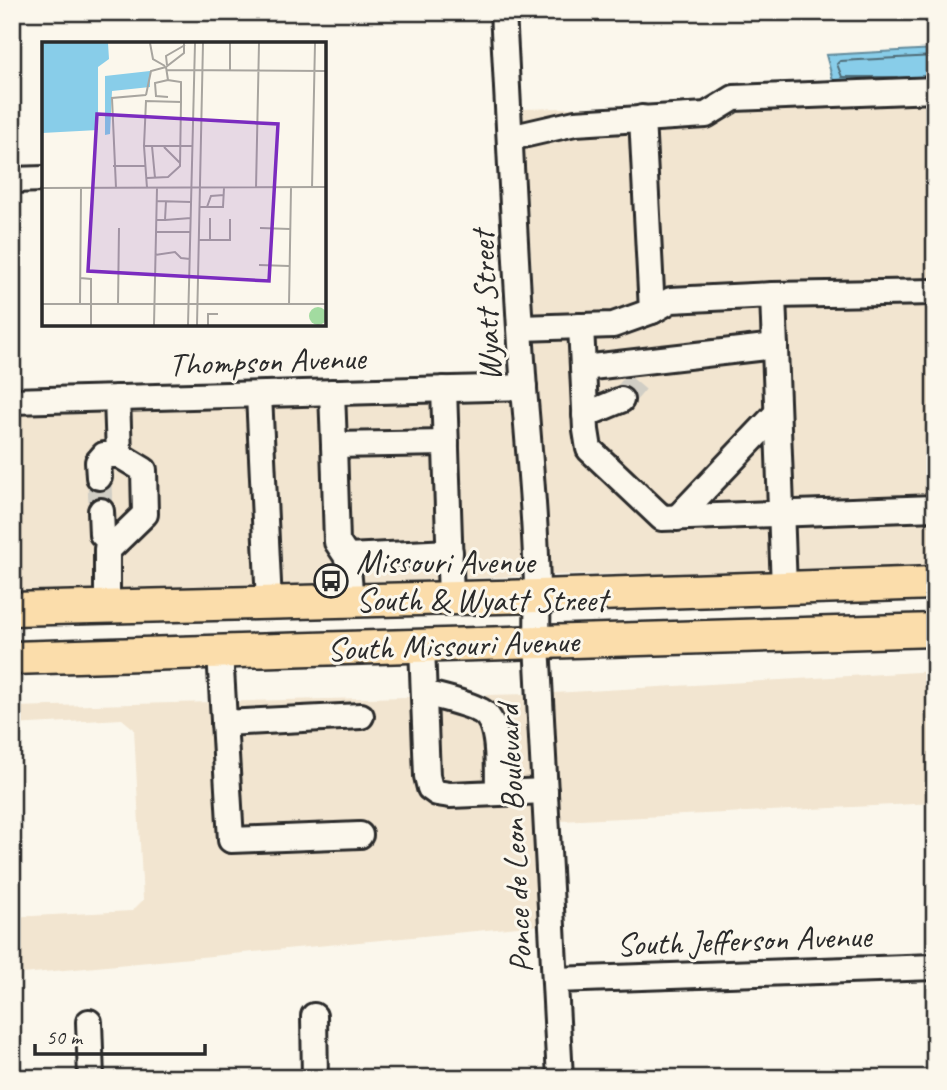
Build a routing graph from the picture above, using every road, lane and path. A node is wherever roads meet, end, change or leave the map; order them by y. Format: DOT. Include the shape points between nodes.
graph roads {
  1 [pos="503,12"];
  2 [pos="935,90"];
  3 [pos="642,118"];
  4 [pos="510,138"];
  5 [pos="42,179"];
  6 [pos="12,180"];
  7 [pos="935,292"];
  8 [pos="773,295"];
  9 [pos="652,311"];
  10 [pos="581,326"];
  11 [pos="521,328"];
  12 [pos="775,346"];
  13 [pos="583,369"];
  14 [pos="524,387"];
  15 [pos="444,389"];
  16 [pos="332,392"];
  17 [pos="259,395"];
  18 [pos="117,398"];
  19 [pos="621,400"];
  20 [pos="12,401"];
  21 [pos="777,413"];
  22 [pos="585,415"];
  23 [pos="446,443"];
  24 [pos="334,445"];
  25 [pos="935,508"];
  26 [pos="107,510"];
  27 [pos="782,513"];
  28 [pos="677,517"];
  29 [pos="107,545"];
  30 [pos="450,552"];
  31 [pos="347,557"];
  32 [pos="935,583"];
  33 [pos="784,587"];
  34 [pos="538,596"];
  35 [pos="451,598"];
  36 [pos="351,601"];
  37 [pos="269,603"];
  38 [pos="107,607"];
  39 [pos="12,609"];
  40 [pos="935,630"];
  41 [pos="537,643"];
  42 [pos="422,646"];
  43 [pos="220,652"];
  44 [pos="12,658"];
  45 [pos="424,693"];
  46 [pos="361,716"];
  47 [pos="224,723"];
  48 [pos="545,791"];
  49 [pos="498,793"];
  50 [pos="360,835"];
  51 [pos="935,967"];
  52 [pos="555,980"];
  53 [pos="314,1016"];
  54 [pos="89,1022"];
  55 [pos="91,1078"];
  56 [pos="316,1078"];
  57 [pos="560,1078"];
  1 -- 4 [label="street, Wyatt Street"];
  2 -- 3 [label="street" via="734,98 706,115"];
  3 -- 4 [label="street" via="575,123"];
  3 -- 9 [label="street"];
  4 -- 11 [label="street, Wyatt Street"];
  5 -- 6 [label="street"];
  7 -- 8 [label="street"];
  8 -- 9 [label="street" via="671,300"];
  8 -- 12 [label="street"];
  9 -- 10 [label="street" via="613,324"];
  10 -- 11 [label="street"];
  10 -- 13 [label="street"];
  11 -- 14 [label="street, Wyatt Street"];
  12 -- 13 [label="street" via="650,367"];
  12 -- 21 [label="street"];
  13 -- 22 [label="street"];
  14 -- 15 [label="street, Thompson Avenue"];
  14 -- 34 [label="street, Wyatt Street"];
  15 -- 16 [label="street, Thompson Avenue"];
  15 -- 23 [label="street"];
  16 -- 17 [label="street, Thompson Avenue"];
  16 -- 24 [label="street"];
  17 -- 18 [label="street, Thompson Avenue"];
  17 -- 37 [label="street"];
  18 -- 20 [label="street, Thompson Avenue"];
  18 -- 29 [label="street" via="108,466 145,470 145,514"];
  19 -- 22 [label="street"];
  21 -- 27 [label="street"];
  21 -- 28 [label="street"];
  22 -- 28 [label="street" via="589,449 662,518"];
  23 -- 24 [label="street"];
  23 -- 30 [label="street"];
  24 -- 31 [label="street" via="337,542"];
  25 -- 27 [label="street"];
  26 -- 29 [label="street" via="102,534"];
  27 -- 28 [label="street"];
  27 -- 33 [label="street"];
  29 -- 38 [label="street"];
  30 -- 31 [label="street"];
  30 -- 35 [label="street"];
  31 -- 36 [label="street"];
  32 -- 33 [label="main road, South Missouri Avenue"];
  33 -- 34 [label="main road, South Missouri Avenue"];
  34 -- 35 [label="main road, South Missouri Avenue"];
  34 -- 41 [label="street, Ponce de Leon Boulevard"];
  35 -- 36 [label="main road, South Missouri Avenue"];
  36 -- 37 [label="main road, South Missouri Avenue"];
  37 -- 38 [label="main road, South Missouri Avenue"];
  38 -- 39 [label="main road, South Missouri Avenue"];
  40 -- 41 [label="main road, South Missouri Avenue"];
  41 -- 42 [label="main road, South Missouri Avenue"];
  41 -- 48 [label="street, Ponce de Leon Boulevard"];
  42 -- 43 [label="main road, South Missouri Avenue"];
  42 -- 45 [label="street"];
  43 -- 44 [label="main road, South Missouri Avenue"];
  43 -- 47 [label="street"];
  45 -- 49 [label="street" via="488,716 493,723"];
  45 -- 49 [label="street" via="430,788 450,795"];
  46 -- 47 [label="street"];
  47 -- 50 [label="street" via="231,840"];
  48 -- 49 [label="street"];
  48 -- 52 [label="street, Ponce de Leon Boulevard"];
  51 -- 52 [label="street, South Jefferson Avenue"];
  52 -- 57 [label="street, Ponce de Leon Boulevard"];
  53 -- 56 [label="street"];
  54 -- 55 [label="street"];
}
